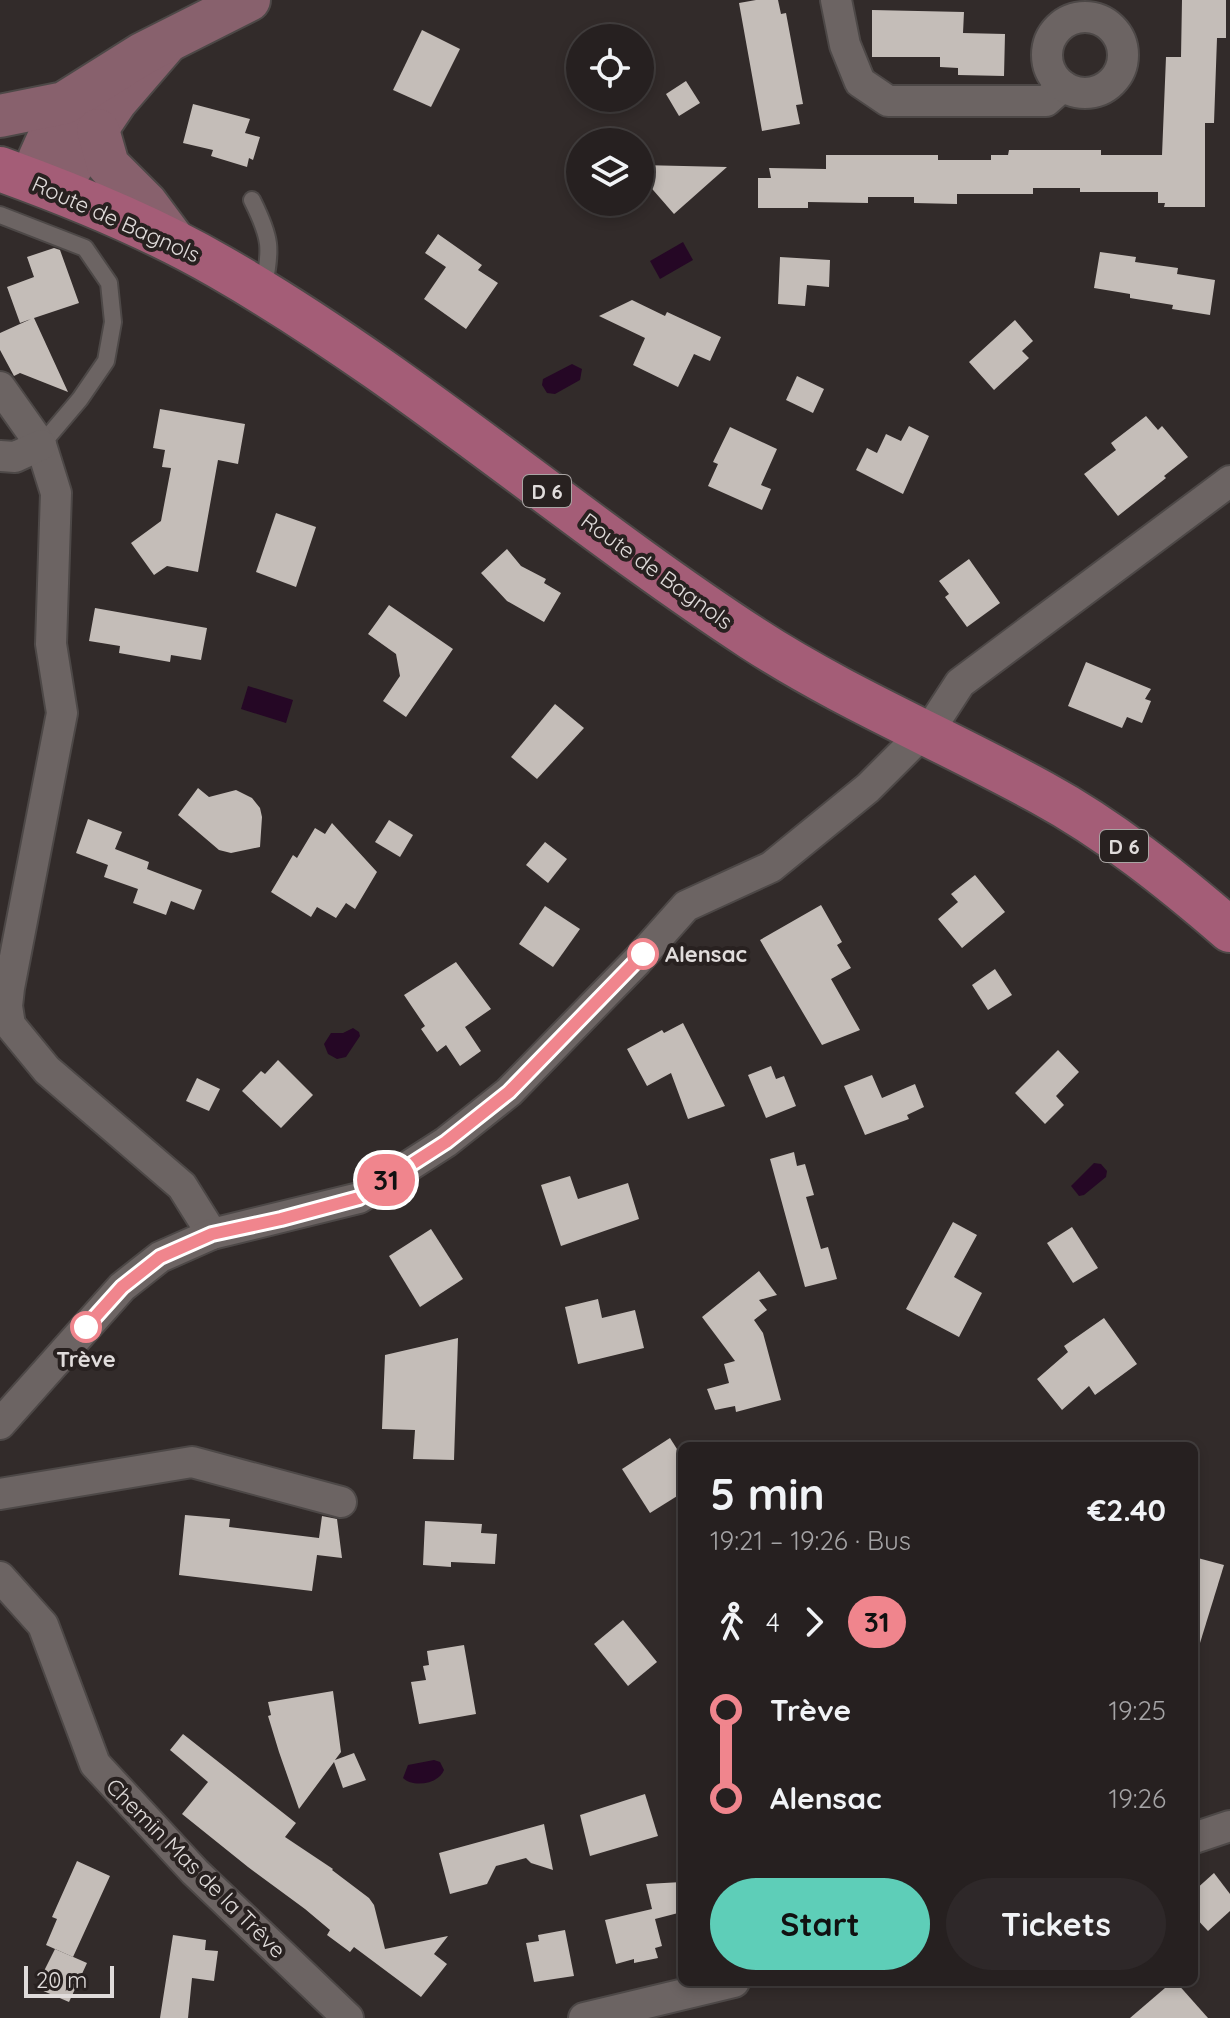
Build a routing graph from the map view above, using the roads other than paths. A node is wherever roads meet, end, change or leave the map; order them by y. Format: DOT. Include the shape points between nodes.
graph roads {
  1 [pos="249,0"];
  2 [pos="836,0"];
  3 [pos="1063,86"];
  4 [pos="88,110"];
  5 [pos="0,116"];
  6 [pos="0,169"];
  7 [pos="42,184"];
  8 [pos="252,200"];
  9 [pos="0,215"];
  10 [pos="175,242"];
  11 [pos="262,293"];
  12 [pos="0,387"];
  13 [pos="41,445"];
  14 [pos="0,456"];
  15 [pos="1230,481"];
  16 [pos="922,733"];
  17 [pos="1230,930"];
  18 [pos="212,1234"];
  19 [pos="0,1424"];
  20 [pos="0,1494"];
  21 [pos="341,1502"];
  22 [pos="0,1577"];
  23 [pos="1230,1826"];
  24 [pos="1198,1837"];
  25 [pos="717,1986"];
  26 [pos="348,2018"];
  27 [pos="584,2018"];
  1 -- 4 [label="street" via="142,54"];
  2 -- 3 [label="street" via="845,45 860,82 888,101 1046,101"];
  4 -- 5 [label="street"];
  4 -- 7 [label="street" via="39,159"];
  4 -- 10 [label="street" via="108,165"];
  6 -- 7 [label="main road, Route de Bagnols / D 6"];
  7 -- 10 [label="main road, Route de Bagnols / D 6"];
  8 -- 11 [label="lane" via="267,230 269,262"];
  9 -- 13 [label="lane" via="85,248 109,283 113,322 106,361"];
  10 -- 11 [label="main road, Route de Bagnols / D 6"];
  11 -- 16 [label="main road, Route de Bagnols / D 6" via="401,385 743,632"];
  12 -- 13 [label="street"];
  13 -- 14 [label="street" via="15,457"];
  13 -- 18 [label="street" via="56,493 51,644 62,713 9,988 10,1025 47,1070 182,1186"];
  15 -- 16 [label="street" via="960,683"];
  16 -- 17 [label="main road, Route de Bagnols / D 6" via="1044,794 1098,828"];
  16 -- 18 [label="street" via="868,788 771,867 686,906 509,1092 446,1142 359,1198"];
  18 -- 19 [label="street" via="160,1257 122,1287"];
  20 -- 21 [label="street" via="192,1462"];
  22 -- 26 [label="street, Chemin Mas de la Trêve" via="43,1625 95,1764 195,1872"];
  23 -- 24 [label="street"];
  25 -- 27 [label="street"];
}
